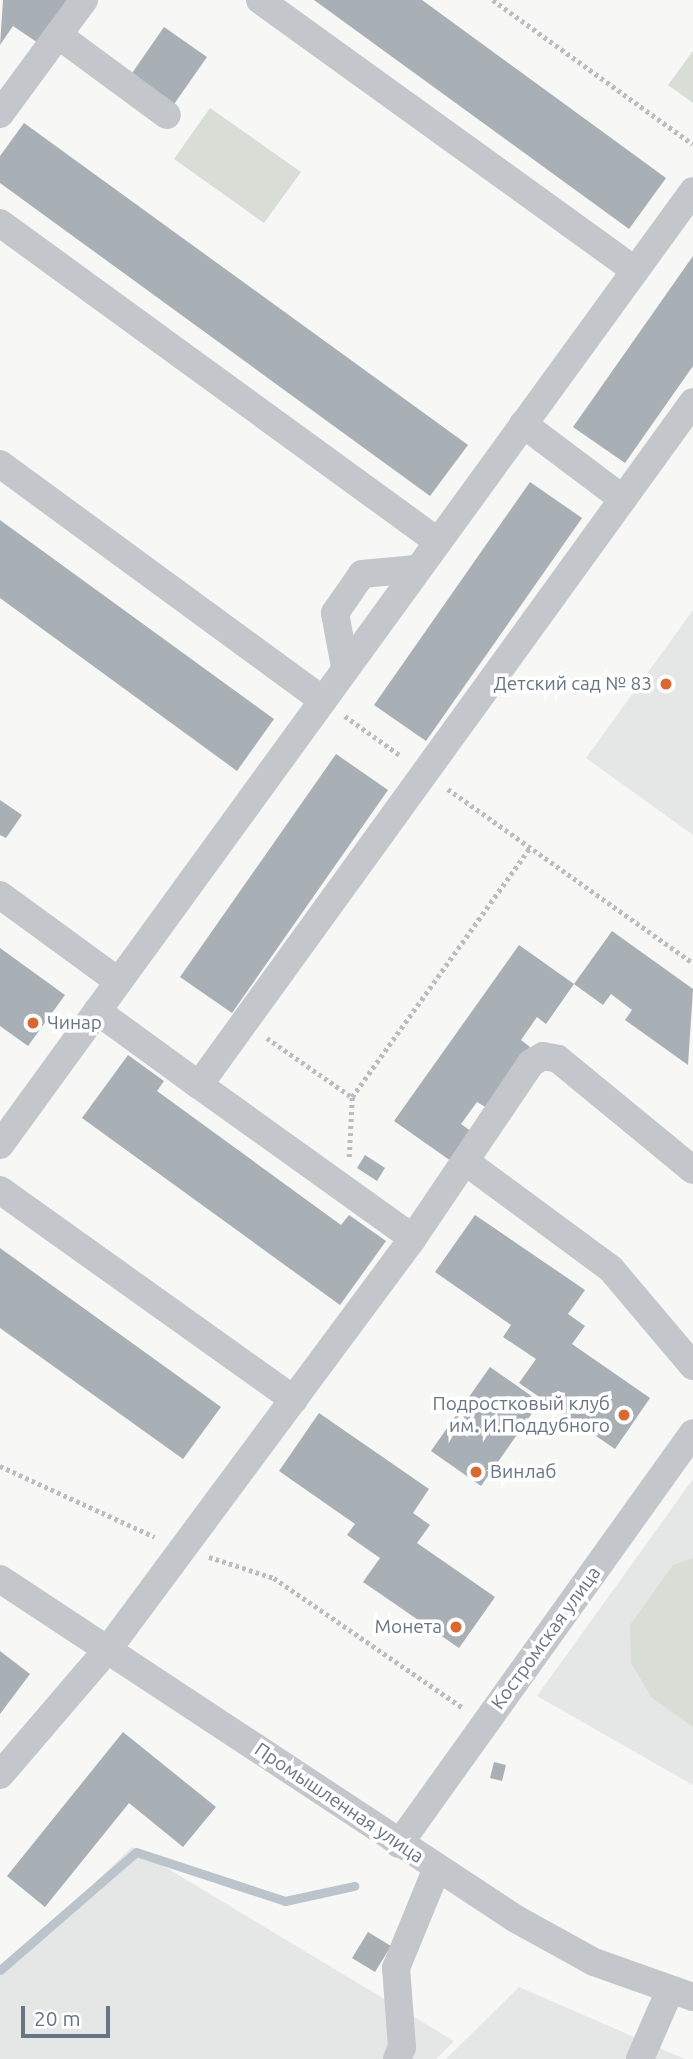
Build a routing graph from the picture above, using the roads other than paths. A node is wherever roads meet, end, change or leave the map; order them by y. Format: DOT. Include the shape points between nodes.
graph roads {
  1 [pos="84,0"];
  2 [pos="260,0"];
  3 [pos="58,35"];
  4 [pos="0,114"];
  5 [pos="167,115"];
  6 [pos="693,191"];
  7 [pos="0,223"];
  8 [pos="635,270"];
  9 [pos="693,402"];
  10 [pos="523,424"];
  11 [pos="0,464"];
  12 [pos="623,499"];
  13 [pos="437,541"];
  14 [pos="416,569"];
  15 [pos="345,667"];
  16 [pos="322,700"];
  17 [pos="0,895"];
  18 [pos="118,981"];
  19 [pos="97,1011"];
  20 [pos="200,1086"];
  21 [pos="0,1145"];
  22 [pos="466,1161"];
  23 [pos="693,1170"];
  24 [pos="0,1190"];
  25 [pos="413,1238"];
  26 [pos="693,1366"];
  27 [pos="294,1400"];
  28 [pos="693,1433"];
  29 [pos="0,1579"];
  30 [pos="110,1648"];
  31 [pos="0,1775"];
  32 [pos="399,1844"];
  33 [pos="437,1868"];
  34 [pos="681,1993"];
  35 [pos="397,2059"];
  36 [pos="640,2059"];
  1 -- 3 [label="street"];
  2 -- 8 [label="street"];
  3 -- 4 [label="street"];
  3 -- 5 [label="street"];
  6 -- 8 [label="street"];
  7 -- 13 [label="street"];
  8 -- 10 [label="street"];
  9 -- 12 [label="street"];
  10 -- 12 [label="street"];
  10 -- 13 [label="street"];
  11 -- 16 [label="street"];
  12 -- 20 [label="street"];
  13 -- 14 [label="street"];
  14 -- 15 [label="street"];
  14 -- 15 [label="street" via="362,574 335,613"];
  15 -- 16 [label="street"];
  16 -- 18 [label="street"];
  17 -- 18 [label="street"];
  18 -- 19 [label="street"];
  19 -- 20 [label="street"];
  19 -- 21 [label="street"];
  20 -- 25 [label="street"];
  22 -- 23 [label="street" via="531,1063 543,1056 558,1059"];
  22 -- 25 [label="street"];
  22 -- 26 [label="street" via="611,1269"];
  24 -- 27 [label="street"];
  25 -- 27 [label="street"];
  27 -- 30 [label="street"];
  28 -- 32 [label="street, Костромская улица"];
  29 -- 30 [label="street, Промышленная улица"];
  30 -- 31 [label="street"];
  30 -- 32 [label="street, Промышленная улица"];
  32 -- 33 [label="street, Промышленная улица"];
  33 -- 34 [label="street, Промышленная улица" via="594,1962"];
  33 -- 35 [label="street" via="396,1968 402,2047"];
  34 -- 36 [label="street"];
}
